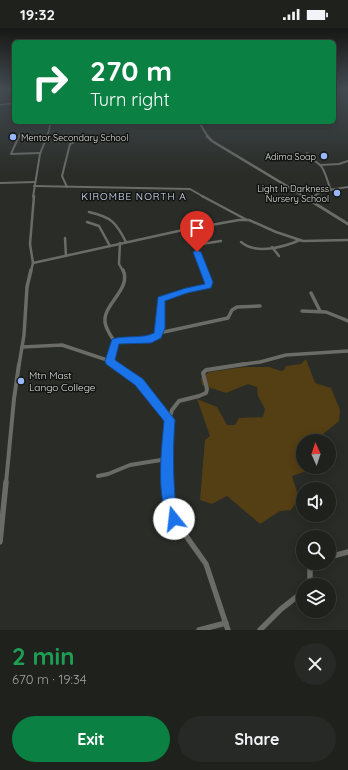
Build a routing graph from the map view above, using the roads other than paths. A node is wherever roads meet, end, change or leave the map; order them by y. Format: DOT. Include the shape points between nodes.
graph roads {
  1 [pos="51,124"];
  2 [pos="200,124"];
  3 [pos="20,134"];
  4 [pos="74,142"];
  5 [pos="40,153"];
  6 [pos="307,153"];
  7 [pos="348,161"];
  8 [pos="320,165"];
  9 [pos="35,182"];
  10 [pos="0,183"];
  11 [pos="34,186"];
  12 [pos="67,186"];
  13 [pos="348,187"];
  14 [pos="331,190"];
  15 [pos="309,199"];
  16 [pos="89,212"];
  17 [pos="248,220"];
  18 [pos="87,222"];
  19 [pos="348,224"];
  20 [pos="65,238"];
  21 [pos="300,240"];
  22 [pos="348,240"];
  23 [pos="221,241"];
  24 [pos="126,242"];
  25 [pos="241,242"];
  26 [pos="120,243"];
  27 [pos="110,246"];
  28 [pos="272,247"];
  29 [pos="66,256"];
  30 [pos="279,256"];
  31 [pos="33,262"];
  32 [pos="311,293"];
  33 [pos="260,306"];
  34 [pos="302,311"];
  35 [pos="320,311"];
  36 [pos="348,321"];
  37 [pos="159,333"];
  38 [pos="115,342"];
  39 [pos="22,347"];
  40 [pos="348,351"];
  41 [pos="110,361"];
  42 [pos="169,420"];
  43 [pos="167,459"];
  44 [pos="98,476"];
  45 [pos="0,542"];
  46 [pos="348,552"];
  47 [pos="336,555"];
  48 [pos="296,597"];
  49 [pos="226,623"];
  50 [pos="199,630"];
  51 [pos="228,630"];
  52 [pos="260,630"];
  1 -- 5 [label="street"];
  2 -- 15 [label="street" via="204,134 212,141"];
  3 -- 5 [label="street" via="11,154"];
  4 -- 12 [label="street" via="70,144 62,176"];
  5 -- 9 [label="street"];
  6 -- 8 [label="street"];
  7 -- 8 [label="street"];
  8 -- 14 [label="street"];
  9 -- 10 [label="street"];
  9 -- 11 [label="street"];
  11 -- 12 [label="street"];
  11 -- 31 [label="street" via="29,246 30,259"];
  12 -- 17 [label="street" via="190,189"];
  13 -- 14 [label="street"];
  14 -- 15 [label="street" via="318,193"];
  15 -- 19 [label="street"];
  16 -- 24 [label="street" via="111,218"];
  17 -- 21 [label="street"];
  17 -- 24 [label="street"];
  18 -- 27 [label="street" via="99,226"];
  20 -- 29 [label="street"];
  21 -- 22 [label="street"];
  21 -- 28 [label="street"];
  23 -- 37 [label="street" via="195,245 209,285 161,299"];
  24 -- 26 [label="street"];
  25 -- 28 [label="street" via="254,249"];
  26 -- 27 [label="street"];
  26 -- 38 [label="street" via="120,263 124,271 124,281 108,307 105,317 108,332"];
  27 -- 29 [label="street"];
  28 -- 30 [label="street"];
  29 -- 31 [label="street"];
  31 -- 39 [label="street" via="27,287"];
  32 -- 35 [label="street"];
  33 -- 37 [label="street" via="237,307 228,318"];
  34 -- 35 [label="street"];
  35 -- 36 [label="street"];
  37 -- 38 [label="street" via="154,338"];
  38 -- 41 [label="street"];
  39 -- 41 [label="street" via="66,346"];
  39 -- 45 [label="street" via="14,398"];
  40 -- 42 [label="street" via="286,354 260,362 204,370 206,393 176,402 171,409"];
  41 -- 42 [label="street" via="139,382"];
  42 -- 43 [label="street"];
  43 -- 44 [label="street" via="130,465"];
  43 -- 49 [label="street" via="168,500 174,519 206,564"];
  46 -- 47 [label="street"];
  48 -- 52 [label="street"];
  49 -- 50 [label="street"];
  49 -- 51 [label="street"];
}
